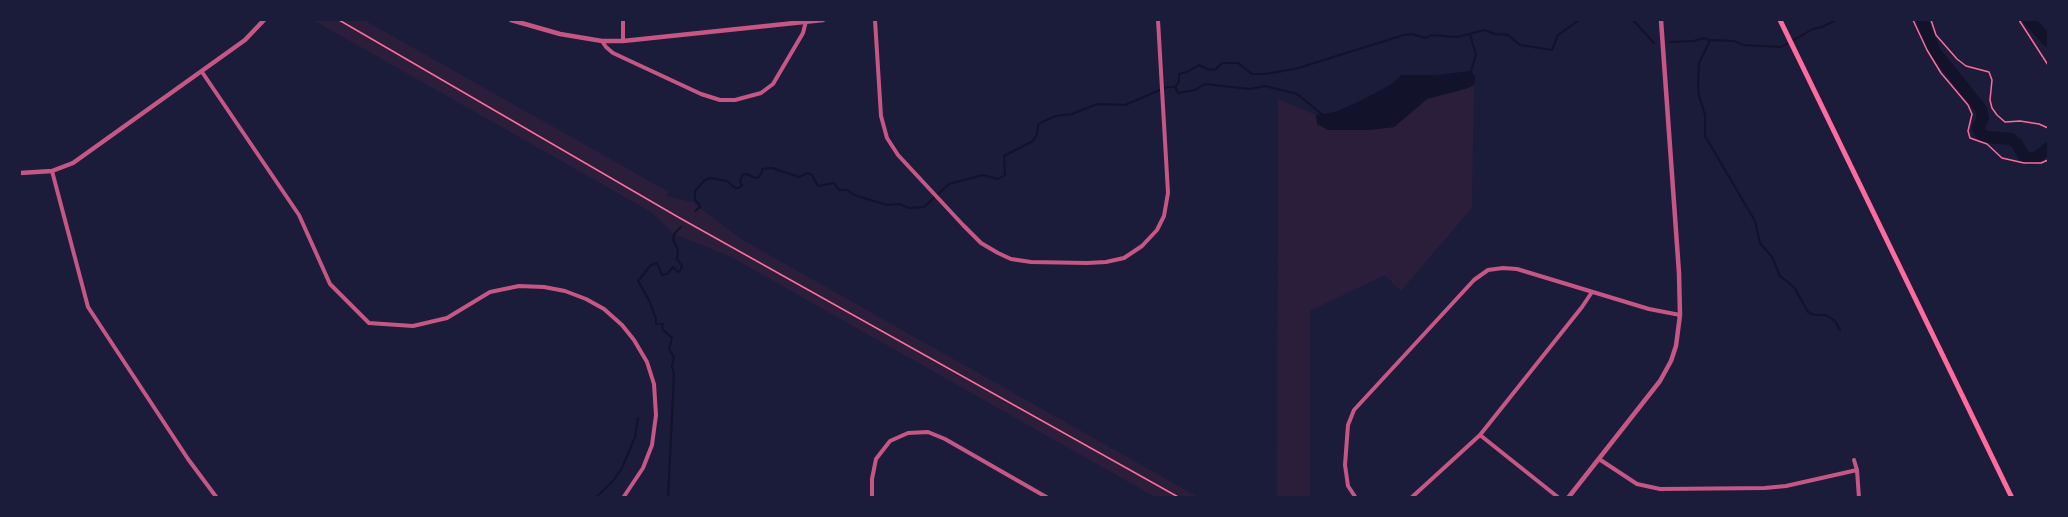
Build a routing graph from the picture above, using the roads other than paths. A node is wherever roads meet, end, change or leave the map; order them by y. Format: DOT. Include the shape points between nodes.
graph roads {
  1 [pos="264,20"];
  2 [pos="511,20"];
  3 [pos="623,20"];
  4 [pos="824,20"];
  5 [pos="875,20"];
  6 [pos="1158,20"];
  7 [pos="1660,20"];
  8 [pos="1779,20"];
  9 [pos="806,21"];
  10 [pos="602,41"];
  11 [pos="623,41"];
  12 [pos="202,72"];
  13 [pos="52,171"];
  14 [pos="20,172"];
  15 [pos="1592,292"];
  16 [pos="1680,315"];
  17 [pos="1480,435"];
  18 [pos="1599,459"];
  19 [pos="1854,460"];
  20 [pos="1857,470"];
  21 [pos="217,498"];
  22 [pos="623,498"];
  23 [pos="872,498"];
  24 [pos="1048,498"];
  25 [pos="1356,498"];
  26 [pos="1411,498"];
  27 [pos="1559,498"];
  28 [pos="1568,498"];
  29 [pos="1859,498"];
  30 [pos="2012,498"];
  1 -- 12 [label="street" via="245,40"];
  2 -- 10 [label="street"];
  3 -- 11 [label="street"];
  4 -- 9 [label="street"];
  5 -- 6 [label="street" via="881,114 887,138 898,155 981,243 998,254 1031,262 1087,263 1124,258 1142,246 1164,216 1168,193"];
  7 -- 16 [label="street"];
  8 -- 30 [label="main road"];
  9 -- 10 [label="street" via="773,84 761,93 735,100 701,94 613,53"];
  9 -- 11 [label="street"];
  10 -- 11 [label="street"];
  12 -- 13 [label="street" via="73,163"];
  12 -- 22 [label="street" via="299,215 330,284 369,323 413,326 447,318 490,292 544,286 586,299 622,325 646,362 654,384 656,415 652,445 643,468"];
  13 -- 14 [label="street"];
  13 -- 21 [label="street" via="88,307"];
  15 -- 16 [label="street"];
  15 -- 17 [label="street"];
  15 -- 25 [label="street" via="1517,269 1488,270 1474,280 1354,410 1348,425 1346,465 1348,486"];
  16 -- 18 [label="street" via="1676,346 1660,381"];
  17 -- 26 [label="street"];
  17 -- 27 [label="street"];
  18 -- 20 [label="street" via="1637,484 1660,489 1786,486"];
  18 -- 28 [label="street"];
  19 -- 20 [label="street"];
  20 -- 29 [label="street"];
  23 -- 24 [label="street" via="876,459 890,441 908,433 928,432"];
}
